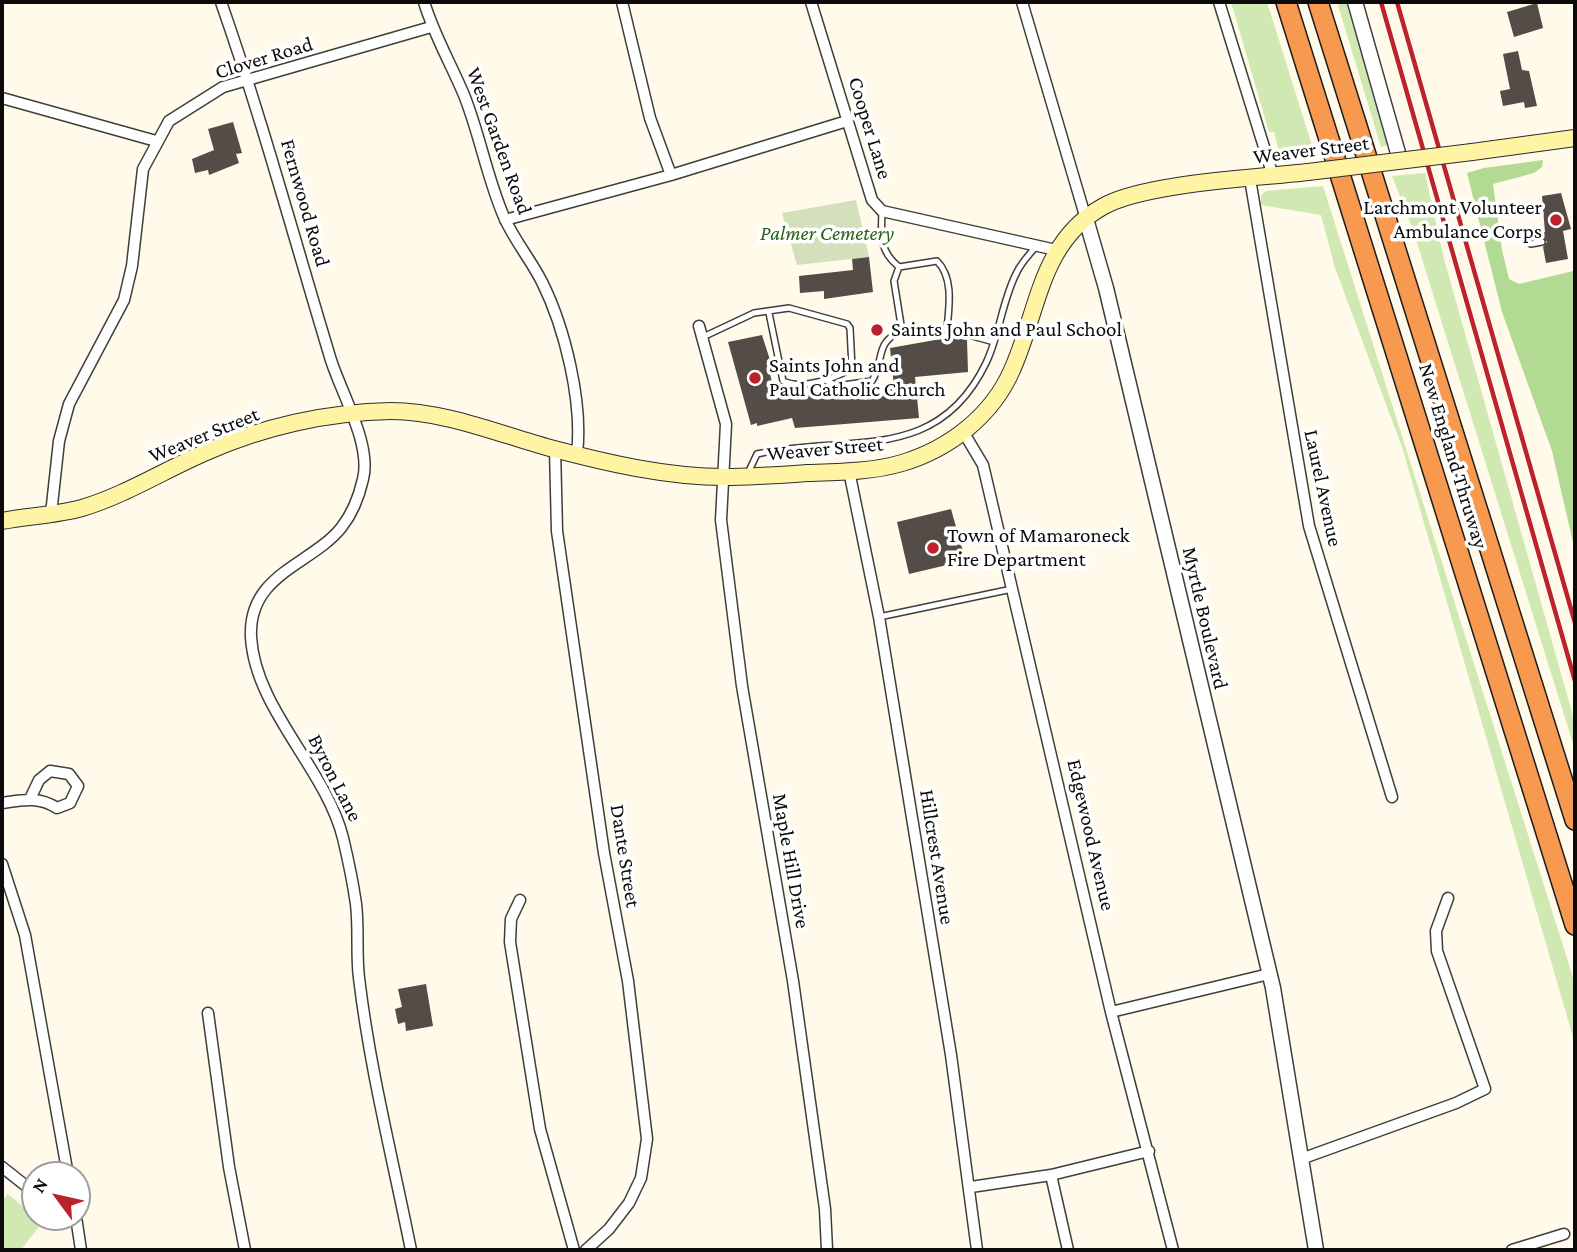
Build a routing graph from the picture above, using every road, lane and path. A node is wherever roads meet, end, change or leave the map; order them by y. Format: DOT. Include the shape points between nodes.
graph roads {
  1 [pos="221,2"];
  2 [pos="424,2"];
  3 [pos="622,2"];
  4 [pos="811,2"];
  5 [pos="1021,2"];
  6 [pos="1219,2"];
  7 [pos="1286,2"];
  8 [pos="1318,2"];
  9 [pos="1355,2"];
  10 [pos="431,27"];
  11 [pos="248,79"];
  12 [pos="2,98"];
  13 [pos="847,121"];
  14 [pos="1575,138"];
  15 [pos="156,141"];
  16 [pos="1399,154"];
  17 [pos="671,175"];
  18 [pos="1273,176"];
  19 [pos="1250,179"];
  20 [pos="882,211"];
  21 [pos="1086,219"];
  22 [pos="505,220"];
  23 [pos="1542,242"];
  24 [pos="1531,244"];
  25 [pos="1036,246"];
  26 [pos="1056,250"];
  27 [pos="899,267"];
  28 [pos="769,313"];
  29 [pos="699,326"];
  30 [pos="947,329"];
  31 [pos="902,331"];
  32 [pos="703,337"];
  33 [pos="994,342"];
  34 [pos="826,380"];
  35 [pos="351,415"];
  36 [pos="964,433"];
  37 [pos="555,449"];
  38 [pos="577,453"];
  39 [pos="849,471"];
  40 [pos="748,476"];
  41 [pos="724,477"];
  42 [pos="51,514"];
  43 [pos="2,521"];
  44 [pos="1013,589"];
  45 [pos="878,617"];
  46 [pos="1392,797"];
  47 [pos="30,799"];
  48 [pos="2,803"];
  49 [pos="1575,820"];
  50 [pos="2,864"];
  51 [pos="1448,898"];
  52 [pos="520,900"];
  53 [pos="1575,925"];
  54 [pos="1269,974"];
  55 [pos="1111,1012"];
  56 [pos="208,1013"];
  57 [pos="1149,1151"];
  58 [pos="1301,1159"];
  59 [pos="65,1161"];
  60 [pos="2,1167"];
  61 [pos="1051,1175"];
  62 [pos="21,1182"];
  63 [pos="971,1187"];
  64 [pos="77,1231"];
  65 [pos="1564,1234"];
  66 [pos="81,1250"];
  67 [pos="245,1250"];
  68 [pos="411,1250"];
  69 [pos="574,1250"];
  70 [pos="586,1250"];
  71 [pos="827,1250"];
  72 [pos="977,1250"];
  73 [pos="1068,1250"];
  74 [pos="1173,1250"];
  75 [pos="1316,1250"];
  76 [pos="1512,1250"];
  1 -- 11 [label="street, Fernwood Road"];
  2 -- 10 [label="street, West Garden Road"];
  3 -- 17 [label="street" via="650,118"];
  4 -- 13 [label="street, Cooper Lane"];
  5 -- 21 [label="street, Myrtle Boulevard"];
  6 -- 18 [label="street"];
  7 -- 53 [label="highway, New England Thruway"];
  8 -- 49 [label="highway, New England Thruway"];
  9 -- 16 [label="street"];
  10 -- 11 [label="street, Clover Road"];
  10 -- 22 [label="street, West Garden Road" via="465,97"];
  11 -- 15 [label="street, Clover Road" via="188,107 169,121"];
  11 -- 35 [label="street, Fernwood Road"];
  12 -- 15 [label="street"];
  13 -- 17 [label="street"];
  13 -- 20 [label="street, Cooper Lane" via="872,200"];
  14 -- 16 [label="main road, Weaver Street, bridge" via="1472,152"];
  15 -- 42 [label="street, Clover Road" via="143,169 124,300 69,404"];
  16 -- 18 [label="main road, Weaver Street, bridge"];
  17 -- 22 [label="street"];
  18 -- 19 [label="main road, Weaver Street"];
  19 -- 21 [label="main road, Weaver Street" via="1147,193 1106,205"];
  19 -- 46 [label="street, Laurel Avenue" via="1309,526"];
  20 -- 25 [label="street, Cooper Lane"];
  20 -- 27 [label="lane" via="881,242 887,257"];
  21 -- 26 [label="main road, Weaver Street"];
  21 -- 54 [label="street, Myrtle Boulevard"];
  22 -- 38 [label="street, West Garden Road" via="542,283 564,346 580,430"];
  23 -- 24 [label="lane"];
  25 -- 26 [label="street, Cooper Lane"];
  25 -- 33 [label="lane" via="1017,270"];
  26 -- 36 [label="main road, Weaver Street" via="1012,372"];
  27 -- 30 [label="lane" via="937,261 946,270"];
  27 -- 31 [label="lane" via="894,281"];
  28 -- 32 [label="lane" via="754,313"];
  28 -- 34 [label="lane" via="783,381"];
  28 -- 34 [label="lane" via="789,308 847,324 854,363"];
  29 -- 32 [label="street, Maple Hill Drive"];
  30 -- 31 [label="lane" via="919,335"];
  30 -- 33 [label="lane"];
  31 -- 34 [label="lane" via="889,336 883,345 872,381 836,386"];
  32 -- 41 [label="street, Maple Hill Drive" via="726,424"];
  33 -- 40 [label="lane" via="963,399 927,428 910,436 757,454"];
  35 -- 37 [label="main road, Weaver Street" via="394,411 440,418"];
  35 -- 42 [label="main road, Weaver Street" via="245,436 111,498"];
  35 -- 68 [label="street, Byron Lane" via="365,474 356,506 324,544 275,576 256,611 251,632 253,657 272,700 342,835 356,904 358,977"];
  36 -- 39 [label="main road, Weaver Street" via="903,463"];
  36 -- 44 [label="street, Edgewood Avenue" via="982,465"];
  37 -- 38 [label="main road, Weaver Street"];
  37 -- 70 [label="street, Dante Street" via="558,531 604,853 628,981 647,1139 642,1178 629,1203"];
  38 -- 41 [label="main road, Weaver Street" via="616,465"];
  39 -- 40 [label="main road, Weaver Street"];
  39 -- 45 [label="street, Hillcrest Avenue"];
  40 -- 41 [label="main road, Weaver Street"];
  41 -- 71 [label="street, Maple Hill Drive" via="721,520 742,686 793,981"];
  42 -- 43 [label="main road, Weaver Street"];
  44 -- 45 [label="lane"];
  44 -- 55 [label="street, Edgewood Avenue"];
  45 -- 63 [label="street, Hillcrest Avenue"];
  47 -- 48 [label="street"];
  50 -- 59 [label="street" via="25,935"];
  51 -- 58 [label="street" via="1438,923 1436,946 1485,1089"];
  52 -- 69 [label="street" via="511,919 510,942 540,1129"];
  54 -- 55 [label="street"];
  54 -- 58 [label="street, Myrtle Boulevard"];
  55 -- 57 [label="street, Edgewood Avenue"];
  56 -- 67 [label="street"];
  57 -- 61 [label="street"];
  57 -- 74 [label="street, Edgewood Avenue"];
  58 -- 75 [label="street, Myrtle Boulevard"];
  60 -- 62 [label="street"];
  61 -- 63 [label="street"];
  61 -- 73 [label="street"];
  63 -- 72 [label="street, Hillcrest Avenue"];
  64 -- 66 [label="street"];
  65 -- 76 [label="street"];
}
